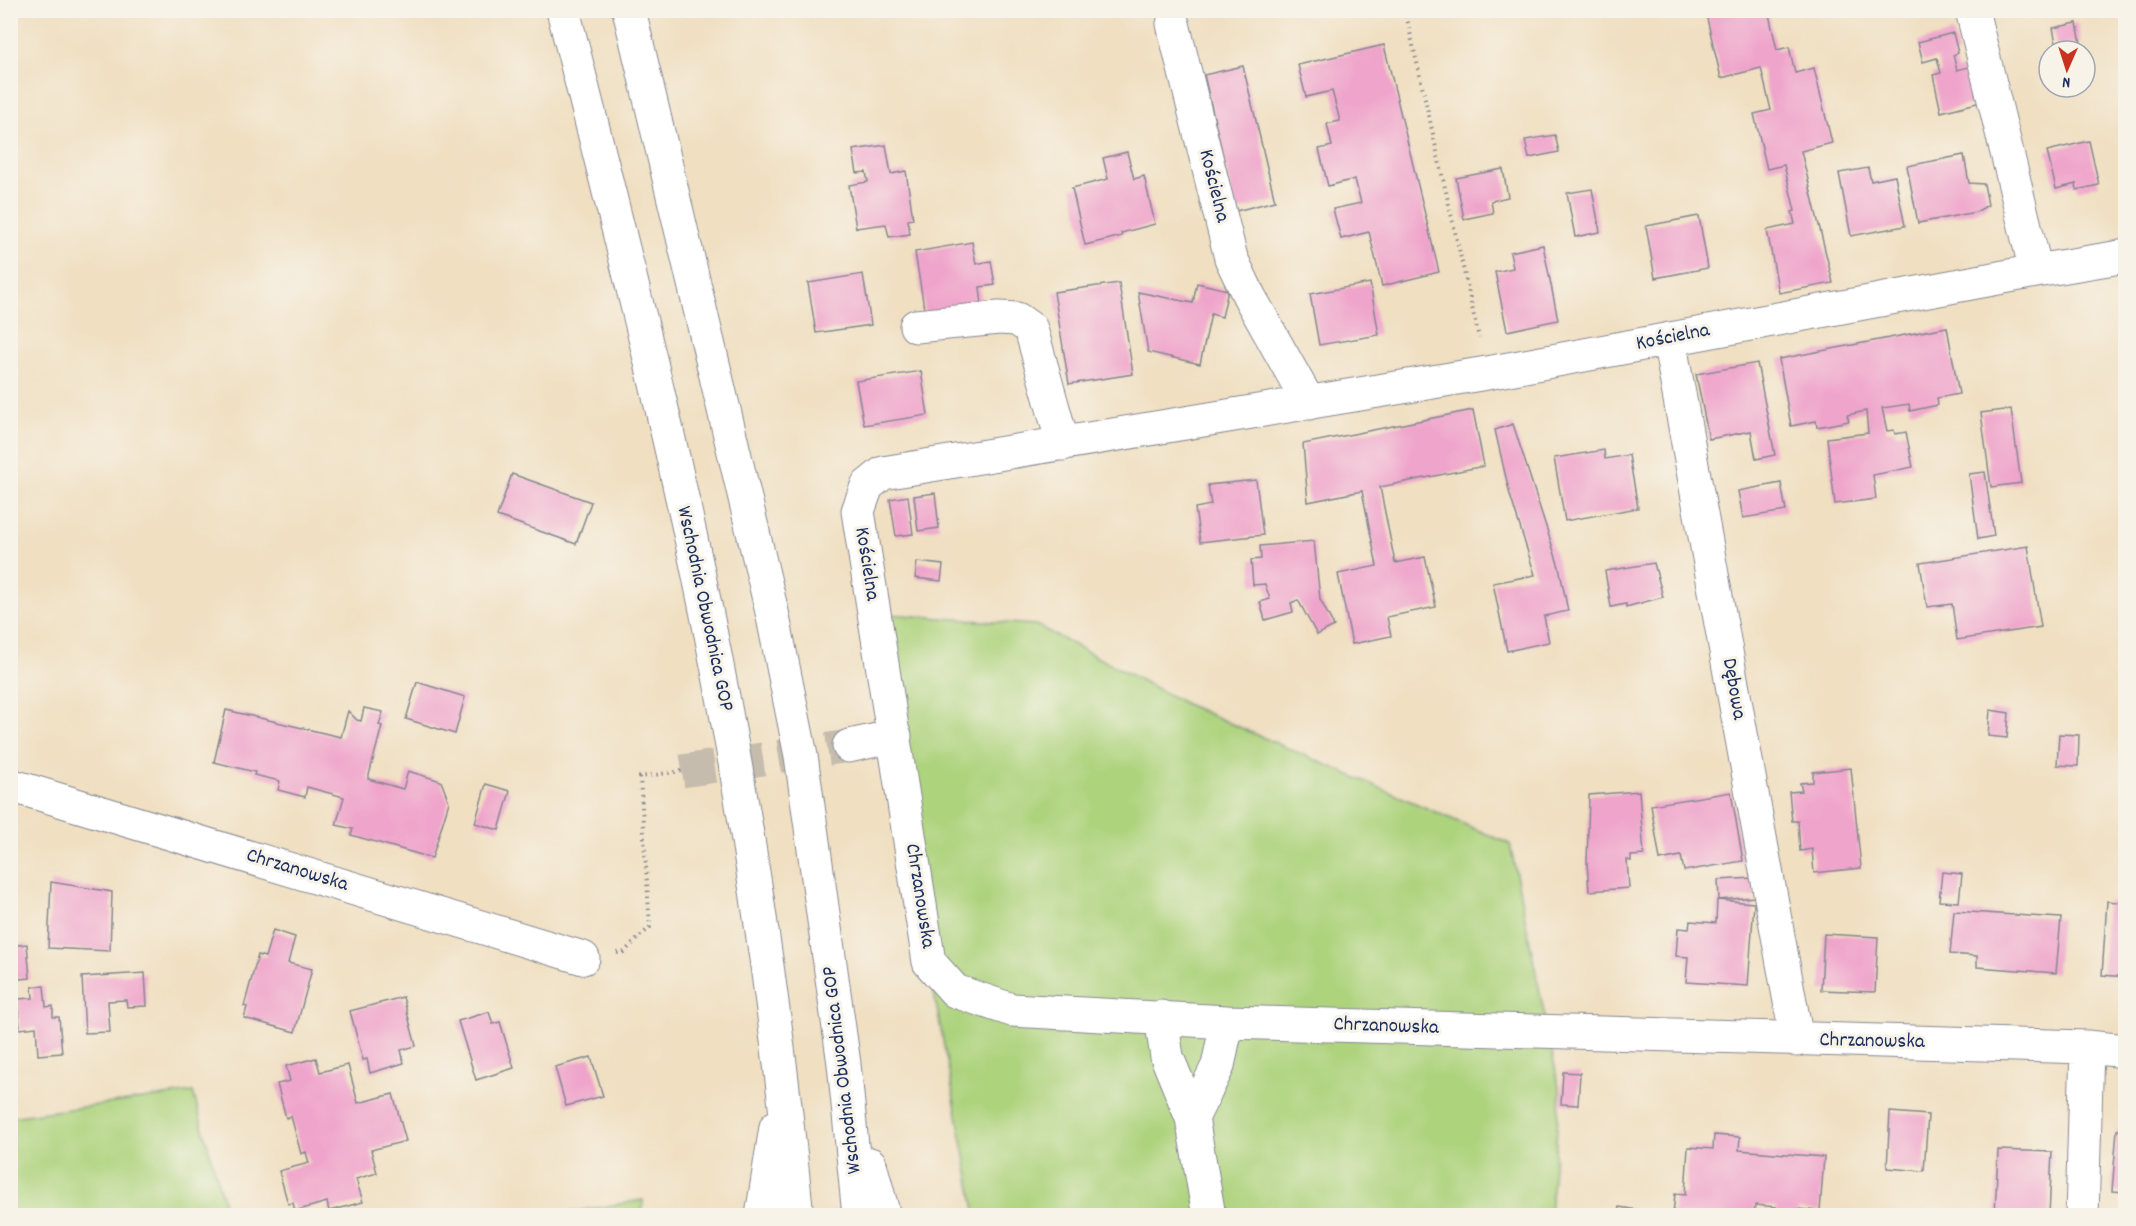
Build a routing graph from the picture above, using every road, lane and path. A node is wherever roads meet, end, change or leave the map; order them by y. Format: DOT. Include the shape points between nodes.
graph roads {
  1 [pos="564,10"];
  2 [pos="629,10"];
  3 [pos="1405,10"];
  4 [pos="1972,10"];
  5 [pos="1173,24"];
  6 [pos="2126,256"];
  7 [pos="2036,271"];
  8 [pos="916,326"];
  9 [pos="1669,339"];
  10 [pos="1487,373"];
  11 [pos="1309,403"];
  12 [pos="1063,444"];
  13 [pos="895,736"];
  14 [pos="849,746"];
  15 [pos="682,771"];
  16 [pos="10,785"];
  17 [pos="584,958"];
  18 [pos="1161,1017"];
  19 [pos="1227,1022"];
  20 [pos="1797,1040"];
  21 [pos="2087,1047"];
  22 [pos="2126,1051"];
  23 [pos="844,1064"];
  24 [pos="783,1077"];
  25 [pos="1192,1118"];
  26 [pos="762,1215"];
  27 [pos="797,1215"];
  28 [pos="859,1215"];
  29 [pos="884,1215"];
  30 [pos="1209,1215"];
  31 [pos="2082,1215"];
  1 -- 24 [label="main road, Wschodnia Obwodnica GOP" via="642,323 701,590 736,767"];
  2 -- 23 [label="main road, Wschodnia Obwodnica GOP" via="795,723"];
  3 -- 10 [label="path"];
  4 -- 7 [label="main road"];
  5 -- 11 [label="main road, Kościelna" via="1232,258"];
  6 -- 7 [label="main road, Kościelna"];
  7 -- 9 [label="main road, Kościelna"];
  8 -- 12 [label="main road" via="999,318 1017,319 1031,329"];
  9 -- 10 [label="main road, Kościelna"];
  9 -- 20 [label="main road, Dębowa"];
  10 -- 11 [label="main road, Kościelna"];
  11 -- 12 [label="main road, Kościelna"];
  12 -- 13 [label="main road, Kościelna" via="883,473 867,486 858,511"];
  13 -- 14 [label="main road"];
  13 -- 18 [label="main road, Chrzanowska" via="929,962 955,991 1012,1010"];
  15 -- 17 [label="path" via="640,777 650,927 624,952"];
  16 -- 17 [label="main road, Chrzanowska"];
  18 -- 19 [label="main road, Chrzanowska"];
  18 -- 25 [label="main road" via="1167,1057"];
  19 -- 20 [label="main road, Chrzanowska"];
  19 -- 25 [label="main road" via="1218,1066"];
  20 -- 21 [label="main road, Chrzanowska"];
  21 -- 22 [label="main road, Chrzanowska"];
  21 -- 31 [label="main road"];
  23 -- 28 [label="main road, Wschodnia Obwodnica GOP"];
  23 -- 29 [label="main road"];
  24 -- 26 [label="main road"];
  24 -- 27 [label="main road, Wschodnia Obwodnica GOP"];
  25 -- 30 [label="main road"];
}
